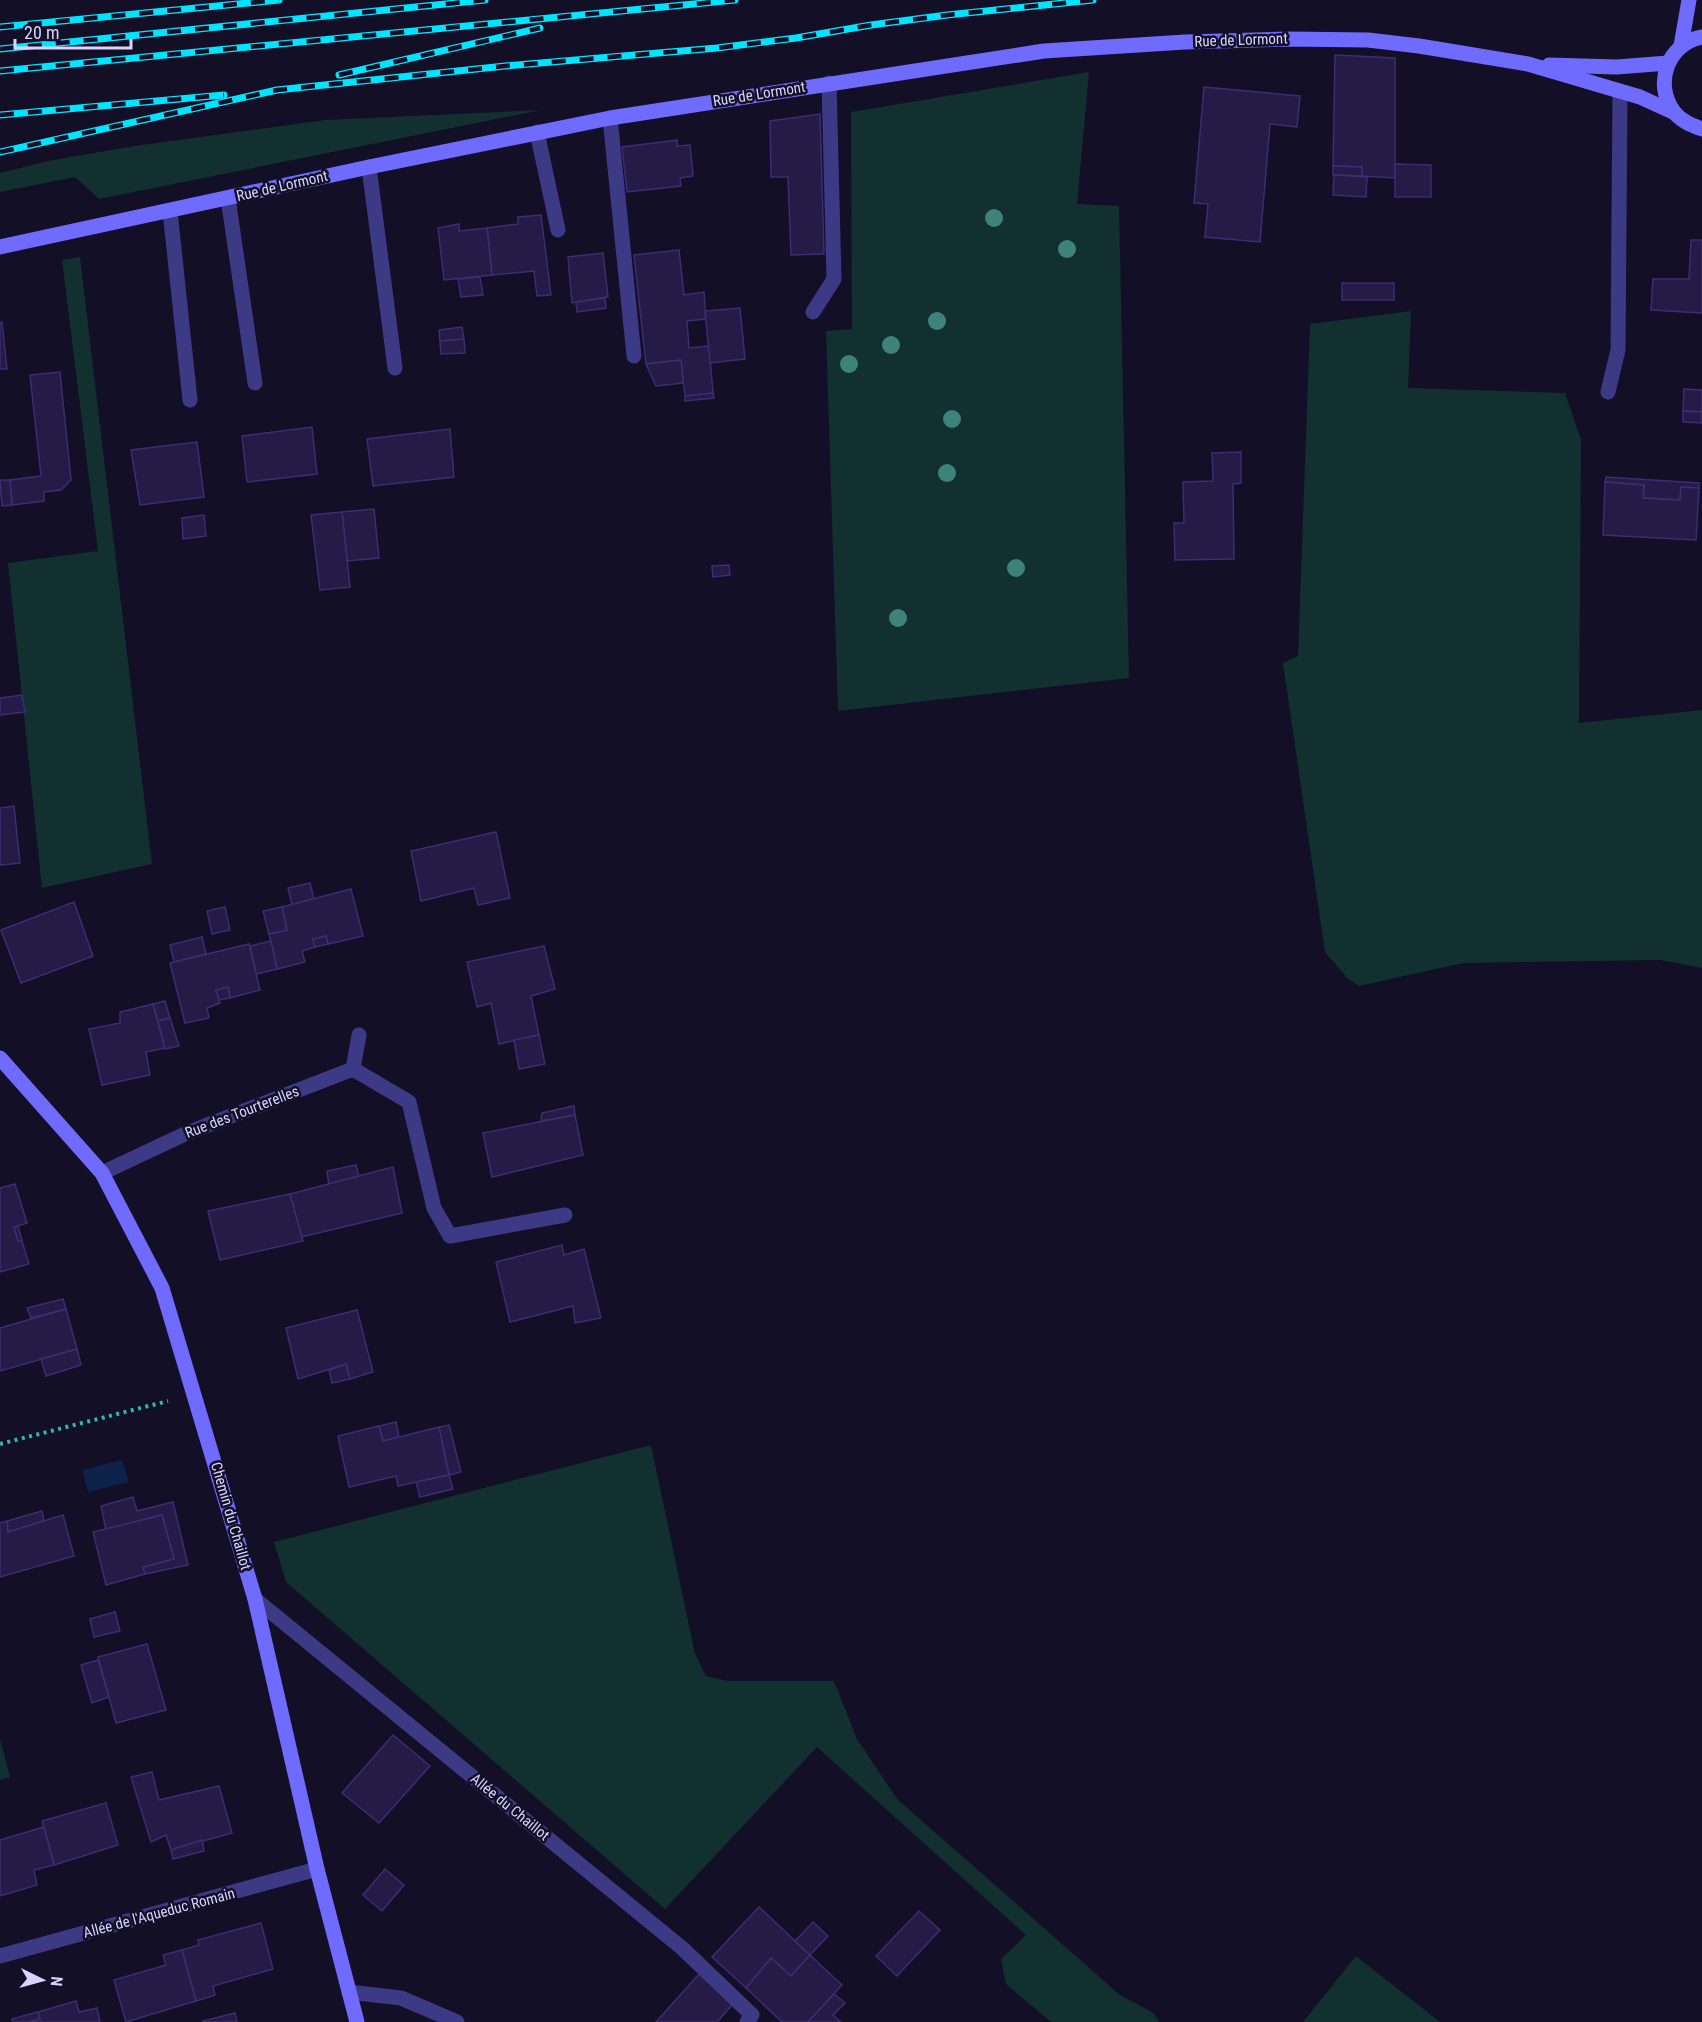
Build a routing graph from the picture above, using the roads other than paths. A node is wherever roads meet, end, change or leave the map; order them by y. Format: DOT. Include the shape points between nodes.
graph roads {
  1 [pos="1689,0"];
  2 [pos="1702,37"];
  3 [pos="1681,46"];
  4 [pos="1668,63"];
  5 [pos="1528,64"];
  6 [pos="830,83"];
  7 [pos="1620,92"];
  8 [pos="1675,113"];
  9 [pos="610,118"];
  10 [pos="1702,129"];
  11 [pos="537,132"];
  12 [pos="369,166"];
  13 [pos="228,198"];
  14 [pos="170,211"];
  15 [pos="558,230"];
  16 [pos="0,247"];
  17 [pos="813,312"];
  18 [pos="634,356"];
  19 [pos="395,368"];
  20 [pos="255,383"];
  21 [pos="1608,392"];
  22 [pos="190,400"];
  23 [pos="359,1035"];
  24 [pos="0,1058"];
  25 [pos="352,1070"];
  26 [pos="102,1173"];
  27 [pos="565,1215"];
  28 [pos="255,1599"];
  29 [pos="317,1869"];
  30 [pos="0,1956"];
  31 [pos="349,1992"];
  32 [pos="357,2022"];
  33 [pos="457,2022"];
  34 [pos="747,2022"];
  1 -- 3 [label="main road"];
  2 -- 3 [label="main road"];
  3 -- 4 [label="main road"];
  4 -- 5 [label="main road, Rue de Lormont"];
  4 -- 8 [label="main road" via="1664,90"];
  5 -- 6 [label="main road, Rue de Lormont" via="1379,41 1288,39 1044,51"];
  5 -- 7 [label="main road, Rue de Lormont"];
  6 -- 9 [label="main road, Rue de Lormont"];
  6 -- 17 [label="street" via="834,279"];
  7 -- 8 [label="main road, Rue de Lormont"];
  7 -- 21 [label="street" via="1618,350"];
  8 -- 10 [label="main road, Rue de Lormont"];
  9 -- 11 [label="main road, Rue de Lormont"];
  9 -- 18 [label="street"];
  11 -- 12 [label="main road, Rue de Lormont"];
  11 -- 15 [label="street"];
  12 -- 13 [label="main road, Rue de Lormont"];
  12 -- 19 [label="street"];
  13 -- 14 [label="main road, Rue de Lormont"];
  13 -- 20 [label="street"];
  14 -- 16 [label="main road, Rue de Lormont"];
  14 -- 22 [label="street"];
  23 -- 25 [label="street"];
  24 -- 26 [label="main road, Chemin du Chaillot"];
  25 -- 26 [label="street, Rue des Tourterelles" via="187,1133"];
  25 -- 27 [label="street" via="410,1102 434,1208 450,1236"];
  26 -- 28 [label="main road, Chemin du Chaillot" via="162,1288"];
  28 -- 29 [label="main road, Chemin du Chaillot"];
  28 -- 34 [label="street, Allée du Chaillot" via="682,1948 752,2015"];
  29 -- 30 [label="street, Allée de l'Aqueduc Romain"];
  29 -- 31 [label="main road, Chemin du Chaillot"];
  31 -- 32 [label="main road, Chemin du Chaillot"];
  31 -- 33 [label="street" via="401,1998"];
}
